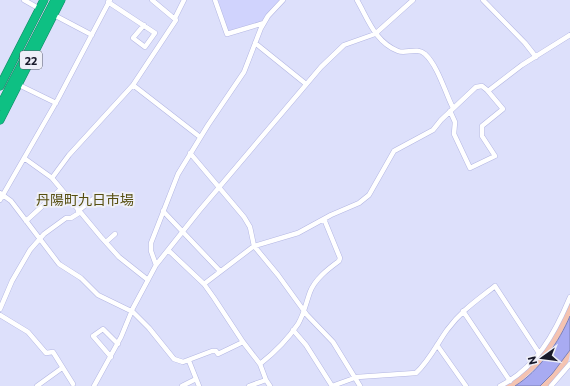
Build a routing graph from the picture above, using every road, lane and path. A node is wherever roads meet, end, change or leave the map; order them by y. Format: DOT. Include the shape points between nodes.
graph roads {
  1 [pos="24,0"];
  2 [pos="44,0"];
  3 [pos="49,0"];
  4 [pos="56,0"];
  5 [pos="61,0"];
  6 [pos="152,0"];
  7 [pos="184,0"];
  8 [pos="215,0"];
  9 [pos="284,0"];
  10 [pos="357,0"];
  11 [pos="413,0"];
  12 [pos="483,0"];
  13 [pos="109,1"];
  14 [pos="40,9"];
  15 [pos="54,15"];
  16 [pos="175,18"];
  17 [pos="264,23"];
  18 [pos="144,25"];
  19 [pos="375,34"];
  20 [pos="570,34"];
  21 [pos="92,35"];
  22 [pos="255,43"];
  23 [pos="536,57"];
  24 [pos="2,76"];
  25 [pos="306,84"];
  26 [pos="19,85"];
  27 [pos="133,85"];
  28 [pos="0,86"];
  29 [pos="488,90"];
  30 [pos="0,97"];
  31 [pos="56,104"];
  32 [pos="0,106"];
  33 [pos="451,110"];
  34 [pos="0,113"];
  35 [pos="0,120"];
  36 [pos="200,138"];
  37 [pos="190,153"];
  38 [pos="24,158"];
  39 [pos="52,178"];
  40 [pos="220,188"];
  41 [pos="61,190"];
  42 [pos="2,194"];
  43 [pos="97,196"];
  44 [pos="0,200"];
  45 [pos="163,211"];
  46 [pos="79,212"];
  47 [pos="324,219"];
  48 [pos="26,221"];
  49 [pos="183,231"];
  50 [pos="115,234"];
  51 [pos="39,239"];
  52 [pos="106,242"];
  53 [pos="254,246"];
  54 [pos="168,250"];
  55 [pos="156,266"];
  56 [pos="220,271"];
  57 [pos="148,280"];
  58 [pos="204,284"];
  59 [pos="570,298"];
  60 [pos="0,310"];
  61 [pos="463,311"];
  62 [pos="132,312"];
  63 [pos="304,312"];
  64 [pos="0,315"];
  65 [pos="293,330"];
  66 [pos="243,342"];
  67 [pos="118,344"];
  68 [pos="437,345"];
  69 [pos="539,353"];
  70 [pos="111,357"];
  71 [pos="189,361"];
  72 [pos="260,364"];
  73 [pos="570,364"];
  74 [pos="62,368"];
  75 [pos="196,378"];
  76 [pos="357,378"];
  77 [pos="266,380"];
  78 [pos="510,381"];
  79 [pos="73,384"];
  80 [pos="37,386"];
  81 [pos="94,386"];
  82 [pos="182,386"];
  83 [pos="200,386"];
  84 [pos="249,386"];
  85 [pos="270,386"];
  86 [pos="332,386"];
  87 [pos="360,386"];
  88 [pos="466,386"];
  89 [pos="500,386"];
  90 [pos="551,386"];
  1 -- 14 [label="street"];
  2 -- 14 [label="highway, 22"];
  3 -- 30 [label="highway"];
  4 -- 32 [label="highway"];
  4 -- 34 [label="highway"];
  5 -- 15 [label="highway, 22"];
  6 -- 16 [label="street"];
  7 -- 16 [label="street"];
  8 -- 17 [label="street" via="227,34"];
  9 -- 17 [label="street"];
  10 -- 19 [label="street"];
  11 -- 19 [label="street"];
  12 -- 23 [label="street"];
  13 -- 18 [label="street"];
  13 -- 21 [label="street"];
  14 -- 24 [label="highway, 22"];
  15 -- 21 [label="street"];
  15 -- 26 [label="highway, 22"];
  16 -- 27 [label="street"];
  17 -- 22 [label="street"];
  18 -- 18 [label="street" via="155,33 145,47 133,38"];
  19 -- 25 [label="street" via="344,45"];
  19 -- 33 [label="street" via="399,51 418,51 425,55 435,68"];
  20 -- 23 [label="street"];
  21 -- 31 [label="street"];
  22 -- 25 [label="street"];
  22 -- 36 [label="street" via="244,72"];
  23 -- 29 [label="street"];
  24 -- 28 [label="highway, 22"];
  25 -- 40 [label="street"];
  26 -- 31 [label="street"];
  26 -- 35 [label="highway, 22"];
  27 -- 36 [label="street"];
  27 -- 39 [label="street" via="69,155"];
  29 -- 33 [label="street" via="482,86 476,87"];
  29 -- 33 [label="street" via="503,109 482,126 482,136 495,156 470,168 454,134 455,122"];
  31 -- 38 [label="street"];
  33 -- 47 [label="street" via="433,130 394,151 368,196 359,203"];
  36 -- 37 [label="street"];
  37 -- 40 [label="street"];
  37 -- 45 [label="street" via="178,174"];
  38 -- 39 [label="street"];
  38 -- 42 [label="street"];
  39 -- 41 [label="street"];
  40 -- 49 [label="street"];
  40 -- 53 [label="street" via="250,227"];
  41 -- 46 [label="street"];
  41 -- 48 [label="street"];
  42 -- 44 [label="street"];
  42 -- 48 [label="street" via="11,201"];
  43 -- 46 [label="street"];
  45 -- 49 [label="street"];
  45 -- 55 [label="street" via="150,246"];
  46 -- 51 [label="street" via="71,218 66,218"];
  46 -- 52 [label="street"];
  47 -- 53 [label="street" via="298,233"];
  47 -- 63 [label="street" via="340,258 320,277 311,291"];
  48 -- 51 [label="street"];
  49 -- 54 [label="street"];
  49 -- 56 [label="street"];
  50 -- 52 [label="street"];
  51 -- 60 [label="street" via="27,254"];
  51 -- 62 [label="street" via="59,264 81,278 98,296"];
  52 -- 57 [label="street"];
  53 -- 56 [label="street"];
  53 -- 63 [label="street" via="278,274"];
  54 -- 55 [label="street"];
  54 -- 58 [label="street"];
  55 -- 57 [label="street"];
  56 -- 58 [label="street"];
  57 -- 62 [label="street"];
  58 -- 66 [label="street"];
  59 -- 69 [label="street" via="559,323"];
  61 -- 68 [label="street"];
  61 -- 69 [label="street" via="495,286"];
  61 -- 78 [label="street"];
  62 -- 67 [label="street"];
  62 -- 71 [label="street" via="149,328 174,360"];
  63 -- 65 [label="street"];
  63 -- 76 [label="street" via="333,342"];
  64 -- 74 [label="street" via="28,332 46,353 53,352"];
  65 -- 72 [label="street" via="273,354"];
  65 -- 86 [label="street" via="306,345"];
  66 -- 71 [label="street" via="218,354 212,351"];
  66 -- 72 [label="street"];
  67 -- 70 [label="street"];
  67 -- 70 [label="street" via="103,329 93,336"];
  68 -- 76 [label="street" via="416,373"];
  68 -- 88 [label="street"];
  69 -- 78 [label="street"];
  70 -- 81 [label="street"];
  71 -- 75 [label="street"];
  72 -- 77 [label="street"];
  73 -- 90 [label="street"];
  74 -- 79 [label="street"];
  74 -- 80 [label="street"];
  75 -- 82 [label="street"];
  75 -- 83 [label="street"];
  76 -- 86 [label="street"];
  76 -- 87 [label="street"];
  77 -- 84 [label="street"];
  77 -- 85 [label="street"];
  78 -- 89 [label="street"];
}
